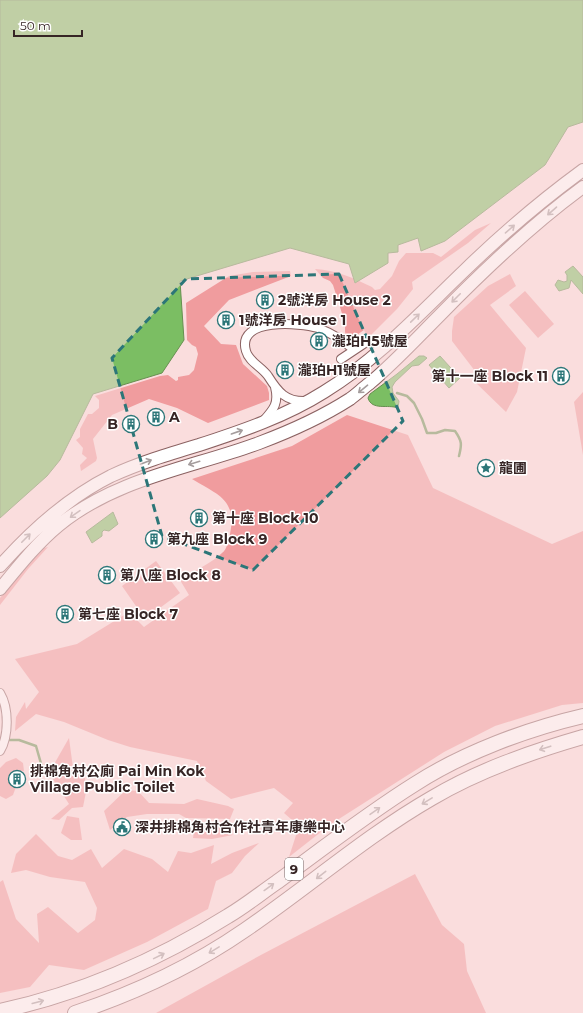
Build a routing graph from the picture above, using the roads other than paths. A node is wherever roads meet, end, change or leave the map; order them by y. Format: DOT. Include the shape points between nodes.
graph roads {
  1 [pos="583,170"];
  2 [pos="583,187"];
  3 [pos="368,341"];
  4 [pos="354,350"];
  5 [pos="340,359"];
  6 [pos="275,387"];
  7 [pos="310,401"];
  8 [pos="261,424"];
  9 [pos="0,566"];
  10 [pos="0,589"];
  11 [pos="0,693"];
  12 [pos="583,716"];
  13 [pos="583,737"];
  14 [pos="0,751"];
  15 [pos="0,1011"];
  16 [pos="75,1013"];
  7 -- 1 [label="main road, one-way" via="374,357 502,235"];
  2 -- 10 [label="main road, one-way" via="554,208 509,248 386,369 351,398 306,424 258,443 134,482 82,509 59,525"];
  3 -- 4 [label="street"];
  4 -- 5 [label="street"];
  4 -- 6 [label="street" via="329,333 308,326 283,324 258,328 248,336 245,349"];
  6 -- 7 [label="street" via="291,400"];
  6 -- 8 [label="street" via="276,403"];
  7 -- 8 [label="main road"];
  9 -- 8 [label="main road, one-way" via="47,517 74,497 110,477 167,454"];
  11 -- 14 [label="street" via="5,703 7,730"];
  15 -- 12 [label="highway, 9, one-way" via="70,993 158,956 230,916 415,784 481,750"];
  13 -- 16 [label="highway, 9, one-way" via="518,758 441,792 381,830 283,904 222,945 156,981"];
}
